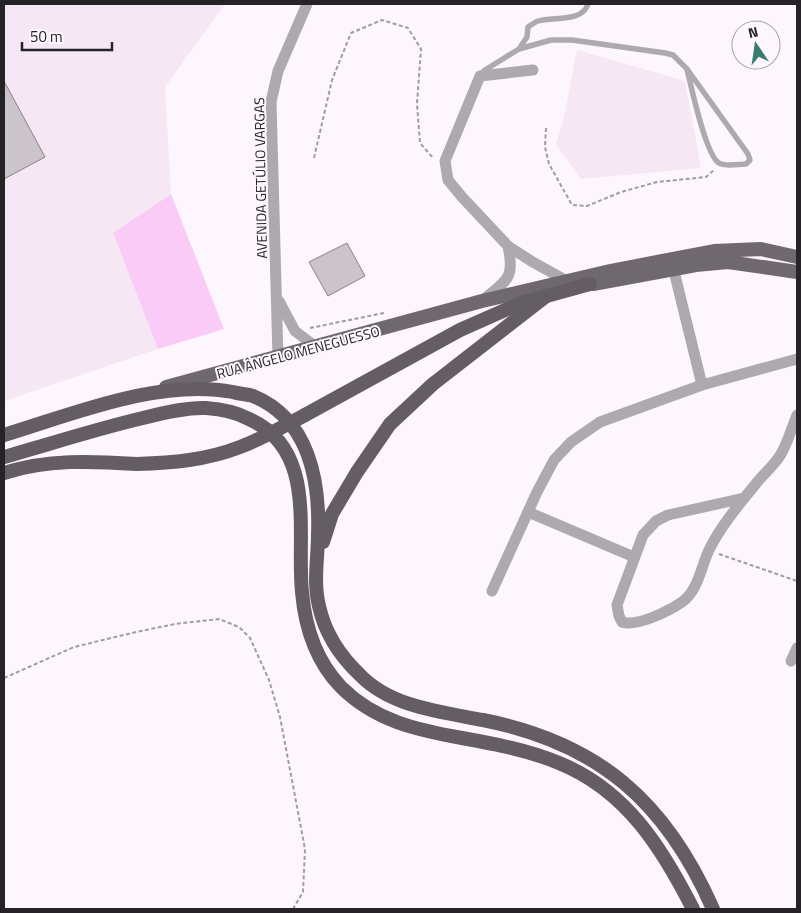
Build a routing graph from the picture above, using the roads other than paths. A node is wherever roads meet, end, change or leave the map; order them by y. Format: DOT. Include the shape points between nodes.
graph roads {
  1 [pos="307,4"];
  2 [pos="588,4"];
  3 [pos="519,49"];
  4 [pos="688,69"];
  5 [pos="533,70"];
  6 [pos="480,76"];
  7 [pos="508,246"];
  8 [pos="797,257"];
  9 [pos="673,264"];
  10 [pos="797,272"];
  11 [pos="567,281"];
  12 [pos="590,284"];
  13 [pos="545,297"];
  14 [pos="277,298"];
  15 [pos="482,301"];
  16 [pos="316,347"];
  17 [pos="278,358"];
  18 [pos="797,359"];
  19 [pos="702,385"];
  20 [pos="114,402"];
  21 [pos="797,415"];
  22 [pos="4,435"];
  23 [pos="4,457"];
  24 [pos="4,473"];
  25 [pos="744,498"];
  26 [pos="528,512"];
  27 [pos="634,558"];
  28 [pos="317,561"];
  29 [pos="492,591"];
  30 [pos="797,648"];
  31 [pos="791,661"];
  32 [pos="693,909"];
  33 [pos="713,909"];
  1 -- 14 [label="street, AVENIDA GETÚLIO VARGAS" via="278,71 271,102"];
  2 -- 3 [label="lane" via="578,15 538,21 528,28 527,37"];
  3 -- 4 [label="lane" via="552,40 572,40 665,53 673,55"];
  3 -- 6 [label="lane"];
  4 -- 4 [label="lane" via="712,157 720,164 746,164 750,160 748,154"];
  5 -- 6 [label="street"];
  6 -- 7 [label="street" via="445,161 446,173 462,197"];
  7 -- 11 [label="street"];
  7 -- 15 [label="street" via="512,265 509,274"];
  8 -- 9 [label="main road" via="761,249 714,251"];
  9 -- 10 [label="main road" via="728,262"];
  9 -- 11 [label="main road, RUA ÂNGELO MENEGUESSO" via="610,271"];
  9 -- 12 [label="main road"];
  9 -- 19 [label="street"];
  11 -- 15 [label="main road, RUA ÂNGELO MENEGUESSO"];
  12 -- 13 [label="highway"];
  13 -- 24 [label="highway, bridge" via="502,310 460,330 239,448 204,458 167,463 40,464"];
  13 -- 28 [label="highway" via="434,384 390,424 356,472 332,514"];
  14 -- 16 [label="street, AVENIDA GETÚLIO VARGAS" via="295,331"];
  14 -- 17 [label="street, AVENIDA GETÚLIO VARGAS"];
  15 -- 16 [label="main road, RUA ÂNGELO MENEGUESSO"];
  16 -- 17 [label="main road, RUA ÂNGELO MENEGUESSO"];
  17 -- 20 [label="main road, RUA ÂNGELO MENEGUESSO"];
  18 -- 19 [label="street"];
  19 -- 26 [label="street" via="600,422 572,442 554,460"];
  20 -- 22 [label="highway"];
  20 -- 28 [label="highway" via="171,390 213,390 252,396 286,417 302,442 315,478"];
  21 -- 25 [label="street" via="781,454"];
  23 -- 32 [label="highway" via="110,426 164,413 204,408 226,410 266,427 282,444 293,465 298,487 302,507 302,590 311,639 323,663 341,686 363,705 389,720 416,729 526,751 560,763 591,780 619,802 647,831 673,870"];
  25 -- 27 [label="street" via="668,515 656,521 643,535"];
  25 -- 27 [label="street" via="709,550 690,594 682,602 642,622 628,624 622,622 617,605"];
  26 -- 27 [label="street"];
  26 -- 29 [label="street"];
  28 -- 33 [label="highway" via="317,596 324,623 332,643 364,680 384,694 409,704 506,725 560,743 590,758 634,792 662,821 704,888"];
  30 -- 31 [label="street"];
}
